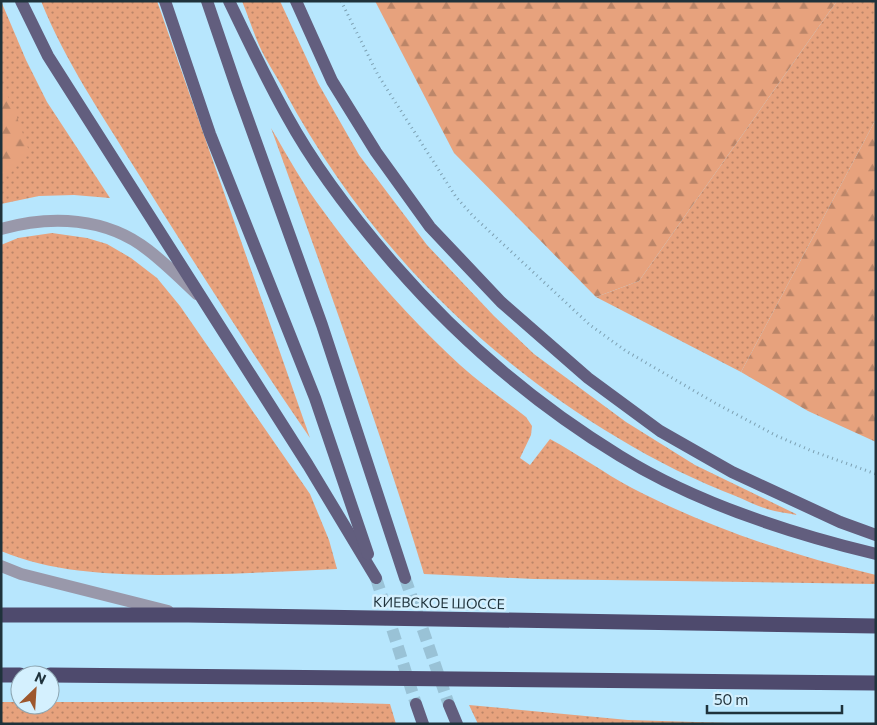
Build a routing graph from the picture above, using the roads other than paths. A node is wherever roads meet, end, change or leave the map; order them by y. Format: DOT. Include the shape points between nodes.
graph roads {
  1 [pos="21,1"];
  2 [pos="165,1"];
  3 [pos="207,1"];
  4 [pos="230,1"];
  5 [pos="296,1"];
  6 [pos="1,229"];
  7 [pos="198,295"];
  8 [pos="876,535"];
  9 [pos="876,554"];
  10 [pos="1,566"];
  11 [pos="405,578"];
  12 [pos="1,615"];
  13 [pos="188,615"];
  14 [pos="876,626"];
  15 [pos="60,676"];
  16 [pos="876,682"];
  17 [pos="416,704"];
  18 [pos="449,705"];
  19 [pos="423,724"];
  20 [pos="457,724"];
  1 -- 7 [label="main road" via="48,56"];
  2 -- 7 [label="main road" via="210,134 315,398 376,578 308,465"];
  3 -- 11 [label="main road" via="322,325"];
  4 -- 9 [label="main road" via="288,117 335,190 407,279 468,343 555,414 653,474 761,521"];
  5 -- 8 [label="main road" via="332,81 376,152 430,227 501,302 588,378 660,431 732,472 840,522"];
  6 -- 7 [label="street" via="60,220 104,226 148,250"];
  10 -- 13 [label="street" via="21,574"];
  12 -- 13 [label="highway, КИЕВСКОЕ ШОССЕ"];
  13 -- 14 [label="highway, КИЕВСКОЕ ШОССЕ"];
  15 -- 16 [label="highway"];
  17 -- 19 [label="main road"];
  18 -- 20 [label="main road"];
}
